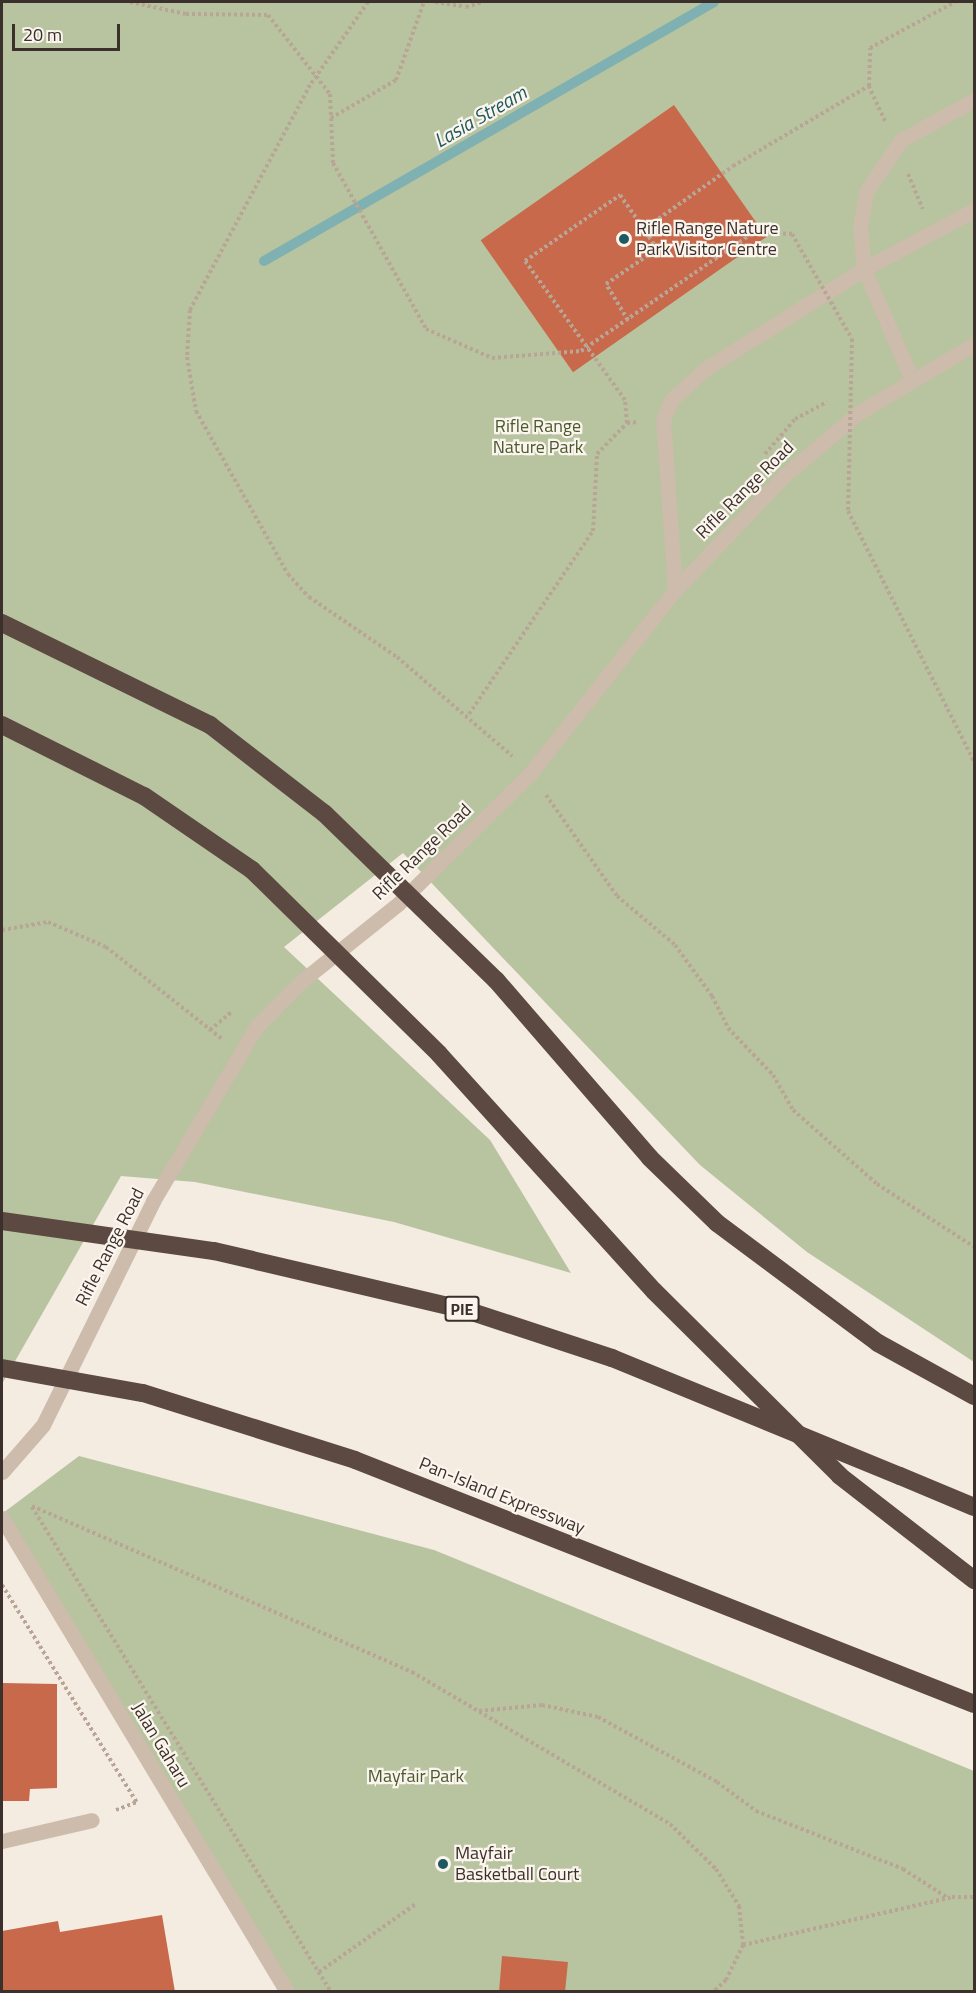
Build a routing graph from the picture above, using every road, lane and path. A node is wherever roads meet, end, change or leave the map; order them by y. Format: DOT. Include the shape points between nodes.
graph roads {
  1 [pos="130,2"];
  2 [pos="368,2"];
  3 [pos="424,2"];
  4 [pos="435,2"];
  5 [pos="482,2"];
  6 [pos="955,2"];
  7 [pos="869,86"];
  8 [pos="975,100"];
  9 [pos="883,115"];
  10 [pos="331,117"];
  11 [pos="975,210"];
  12 [pos="644,229"];
  13 [pos="864,269"];
  14 [pos="628,320"];
  15 [pos="975,344"];
  16 [pos="912,380"];
  17 [pos="663,420"];
  18 [pos="627,423"];
  19 [pos="675,590"];
  20 [pos="2,623"];
  21 [pos="469,714"];
  22 [pos="6,728"];
  23 [pos="975,761"];
  24 [pos="529,775"];
  25 [pos="2,930"];
  26 [pos="240,1054"];
  27 [pos="2,1221"];
  28 [pos="975,1247"];
  29 [pos="2,1368"];
  30 [pos="975,1396"];
  31 [pos="2,1472"];
  32 [pos="32,1506"];
  33 [pos="975,1507"];
  34 [pos="3,1521"];
  35 [pos="975,1580"];
  36 [pos="2,1585"];
  37 [pos="975,1704"];
  38 [pos="479,1712"];
  39 [pos="165,1789"];
  40 [pos="137,1803"];
  41 [pos="92,1820"];
  42 [pos="2,1841"];
  43 [pos="975,1897"];
  44 [pos="948,1898"];
  45 [pos="417,1903"];
  46 [pos="743,1945"];
  47 [pos="319,1972"];
  48 [pos="287,1992"];
  49 [pos="331,1992"];
  50 [pos="712,1992"];
  1 -- 10 [label="path, bridge" via="186,14 268,15 330,94"];
  2 -- 21 [label="path" via="310,86 190,310 187,357 196,411 288,574 309,597"];
  3 -- 10 [label="path" via="396,80"];
  4 -- 5 [label="path" via="466,7"];
  6 -- 7 [label="path" via="870,48"];
  7 -- 9 [label="path"];
  7 -- 12 [label="path" via="733,166"];
  8 -- 13 [label="street" via="910,134 875,172 860,227"];
  10 -- 14 [label="path, bridge" via="333,163 426,329 492,358 581,351"];
  11 -- 13 [label="street"];
  12 -- 14 [label="path" via="657,249 606,284"];
  12 -- 18 [label="path" via="620,195 525,261 625,400"];
  13 -- 16 [label="street"];
  13 -- 17 [label="street" via="705,369 675,395"];
  14 -- 23 [label="path, bridge" via="753,233 792,234 852,339 848,511"];
  15 -- 16 [label="street, Rifle Range Road"];
  16 -- 19 [label="street, Rifle Range Road" via="824,439"];
  17 -- 18 [label="path"];
  17 -- 19 [label="street"];
  18 -- 21 [label="path" via="597,454 593,531"];
  19 -- 24 [label="street, Rifle Range Road"];
  20 -- 30 [label="highway, bridge" via="210,725 324,813 496,980 650,1158 717,1223 878,1343"];
  21 -- 24 [label="path"];
  22 -- 35 [label="highway, bridge" via="144,796 252,870 439,1054 654,1291 840,1476"];
  24 -- 26 [label="street, Rifle Range Road" via="399,903 303,980 257,1026"];
  24 -- 28 [label="path" via="617,896 675,945 712,996 728,1028 773,1075 793,1110 878,1184"];
  25 -- 26 [label="path" via="48,922 106,946"];
  26 -- 31 [label="street, Rifle Range Road" via="153,1201 43,1425"];
  27 -- 33 [label="highway, PIE, bridge" via="214,1251 466,1310 612,1358"];
  29 -- 37 [label="highway, Pan-Island Expressway, bridge" via="143,1393 355,1460"];
  32 -- 34 [label="path"];
  32 -- 38 [label="path" via="412,1672"];
  32 -- 47 [label="path"];
  34 -- 39 [label="street, Jalan Gaharu"];
  36 -- 40 [label="path"];
  38 -- 44 [label="path" via="542,1705 598,1717 717,1782 756,1811 903,1869"];
  38 -- 46 [label="path" via="670,1824 722,1878 739,1906"];
  39 -- 40 [label="path"];
  39 -- 48 [label="street, Jalan Gaharu"];
  40 -- 41 [label="path"];
  41 -- 42 [label="street"];
  43 -- 44 [label="path"];
  44 -- 46 [label="path"];
  45 -- 47 [label="path"];
  46 -- 50 [label="path" via="726,1980"];
  47 -- 49 [label="path"];
}
